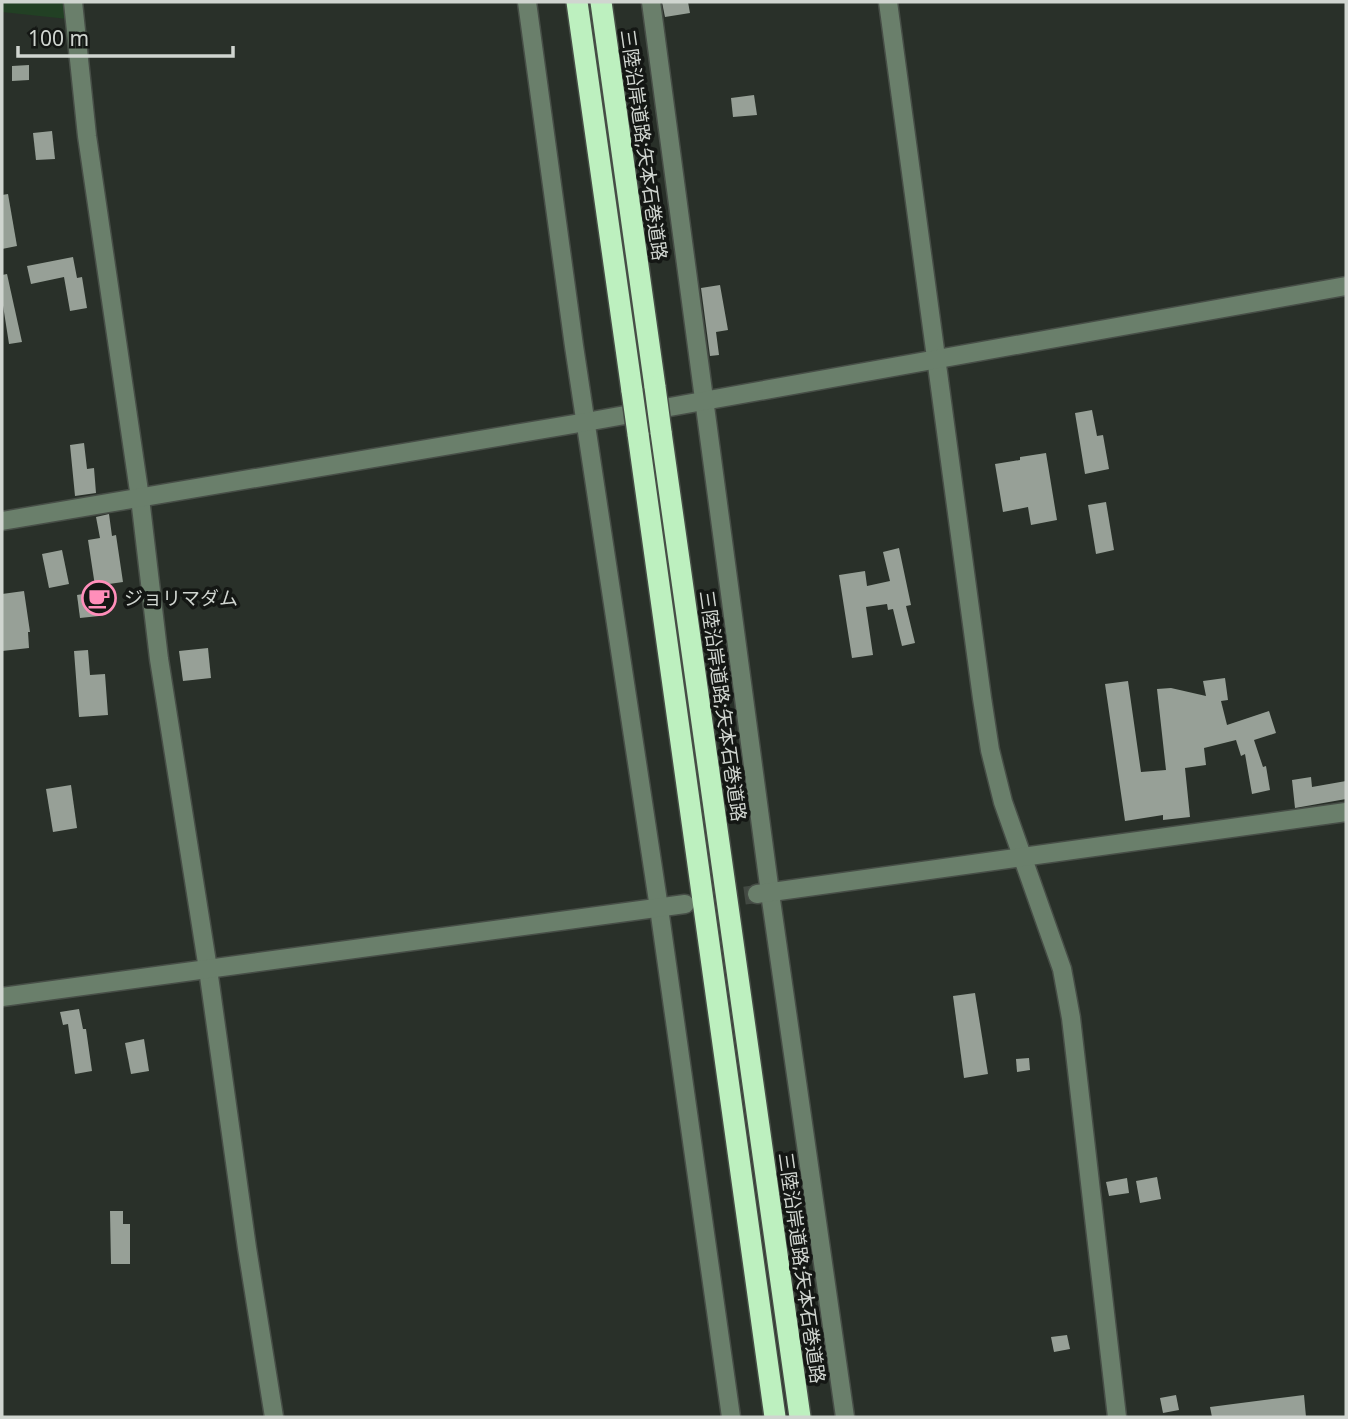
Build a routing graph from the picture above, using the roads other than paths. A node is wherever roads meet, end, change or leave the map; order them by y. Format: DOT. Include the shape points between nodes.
graph roads {
  1 [pos="73,2"];
  2 [pos="527,2"];
  3 [pos="577,2"];
  4 [pos="601,2"];
  5 [pos="651,2"];
  6 [pos="888,2"];
  7 [pos="1346,286"];
  8 [pos="937,359"];
  9 [pos="703,401"];
  10 [pos="586,422"];
  11 [pos="140,498"];
  12 [pos="2,521"];
  13 [pos="1346,813"];
  14 [pos="1024,858"];
  15 [pos="763,894"];
  16 [pos="685,904"];
  17 [pos="659,908"];
  18 [pos="208,968"];
  19 [pos="2,997"];
  20 [pos="274,1417"];
  21 [pos="731,1417"];
  22 [pos="775,1417"];
  23 [pos="800,1417"];
  24 [pos="845,1417"];
  25 [pos="1117,1417"];
  1 -- 11 [label="street" via="87,136"];
  2 -- 10 [label="street"];
  3 -- 22 [label="highway, bridge"];
  4 -- 23 [label="highway, 三陸沿岸道路;矢本石巻道路, bridge"];
  5 -- 9 [label="street"];
  6 -- 8 [label="street"];
  7 -- 8 [label="street"];
  8 -- 9 [label="street"];
  8 -- 14 [label="street" via="990,750"];
  9 -- 10 [label="street"];
  9 -- 15 [label="street"];
  10 -- 11 [label="street"];
  10 -- 17 [label="street"];
  11 -- 12 [label="street"];
  11 -- 18 [label="street" via="159,659"];
  13 -- 14 [label="street"];
  14 -- 15 [label="street"];
  14 -- 25 [label="street" via="1062,969 1071,1018"];
  15 -- 24 [label="street"];
  16 -- 17 [label="street"];
  17 -- 18 [label="street"];
  17 -- 21 [label="street"];
  18 -- 19 [label="street"];
  18 -- 20 [label="street"];
}
